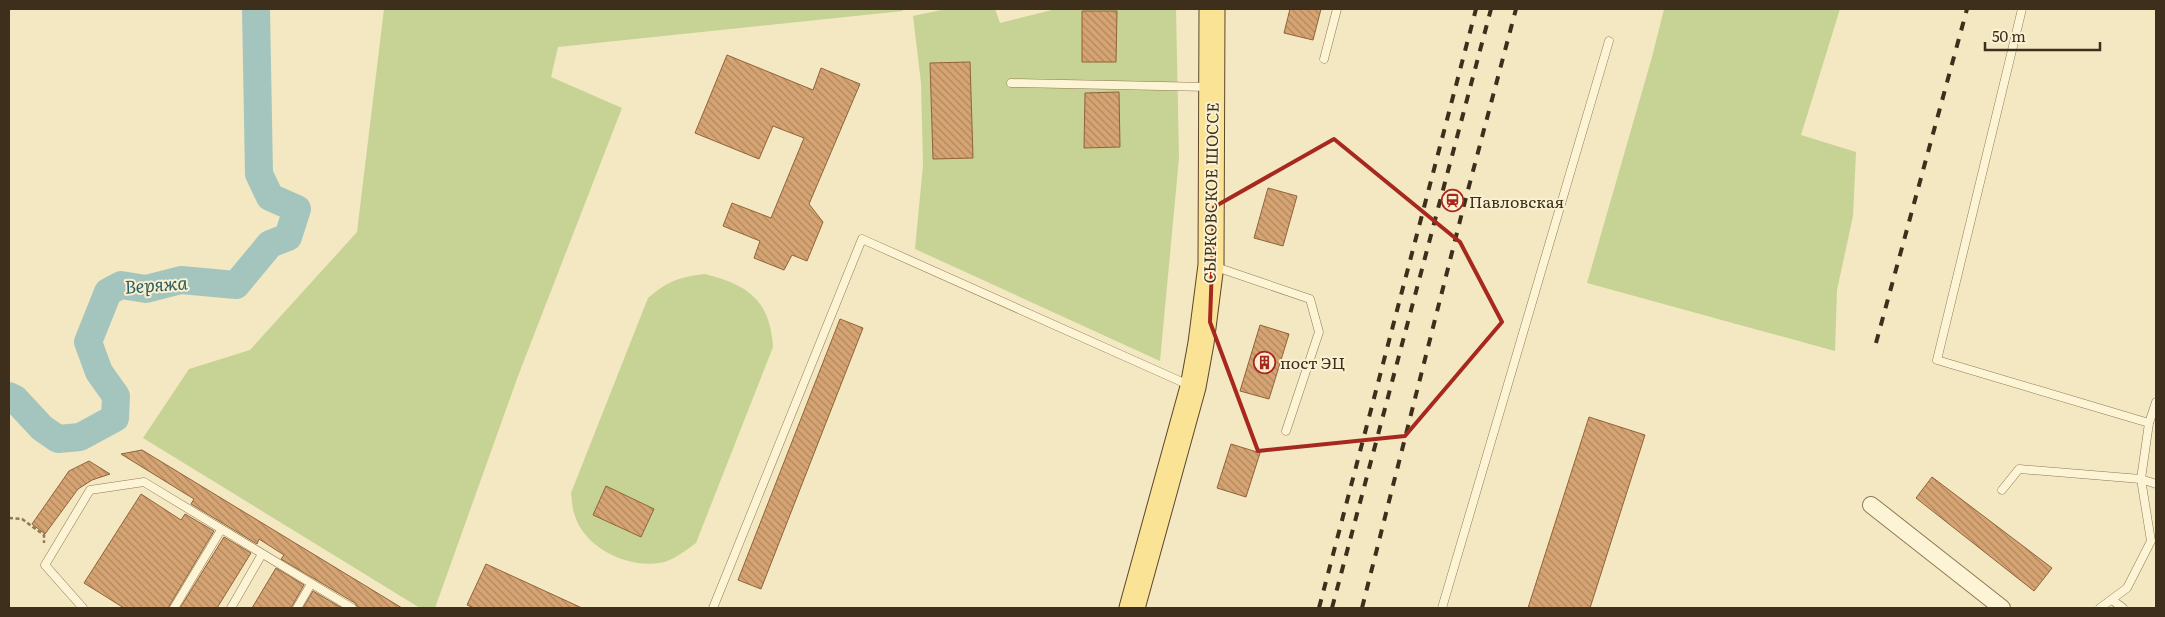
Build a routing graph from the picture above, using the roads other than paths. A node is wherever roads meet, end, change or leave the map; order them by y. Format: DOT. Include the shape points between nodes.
graph roads {
  1 [pos="1212,9"];
  2 [pos="1337,9"];
  3 [pos="2022,9"];
  4 [pos="1608,41"];
  5 [pos="1324,59"];
  6 [pos="1011,83"];
  7 [pos="1212,87"];
  8 [pos="1211,265"];
  9 [pos="1193,387"];
  10 [pos="2156,402"];
  11 [pos="2149,423"];
  12 [pos="1286,431"];
  13 [pos="2141,479"];
  14 [pos="2156,484"];
  15 [pos="2002,490"];
  16 [pos="1871,505"];
  17 [pos="221,530"];
  18 [pos="262,554"];
  19 [pos="311,584"];
  20 [pos="2112,600"];
  21 [pos="349,607"];
  22 [pos="83,608"];
  23 [pos="174,608"];
  24 [pos="231,608"];
  25 [pos="297,608"];
  26 [pos="713,608"];
  27 [pos="1132,608"];
  28 [pos="1442,608"];
  29 [pos="2002,608"];
  30 [pos="2100,608"];
  31 [pos="2122,608"];
  1 -- 7 [label="main road, СЫРКОВСКОЕ ШОССЕ"];
  2 -- 5 [label="lane"];
  3 -- 11 [label="lane" via="1937,360"];
  4 -- 28 [label="lane"];
  6 -- 7 [label="lane"];
  7 -- 8 [label="main road, СЫРКОВСКОЕ ШОССЕ"];
  8 -- 9 [label="main road, СЫРКОВСКОЕ ШОССЕ"];
  8 -- 12 [label="lane" via="1310,299 1318,332"];
  9 -- 26 [label="lane" via="862,239"];
  9 -- 27 [label="main road, СЫРКОВСКОЕ ШОССЕ"];
  10 -- 11 [label="lane"];
  11 -- 13 [label="lane"];
  13 -- 14 [label="lane"];
  13 -- 15 [label="lane" via="2019,469"];
  13 -- 20 [label="lane" via="2151,541 2127,588"];
  16 -- 29 [label="street"];
  17 -- 18 [label="lane"];
  17 -- 22 [label="lane" via="144,482 90,490 46,565"];
  17 -- 23 [label="lane"];
  18 -- 19 [label="lane"];
  18 -- 24 [label="lane"];
  19 -- 21 [label="lane"];
  19 -- 25 [label="lane"];
  20 -- 30 [label="lane"];
  20 -- 31 [label="lane"];
}
